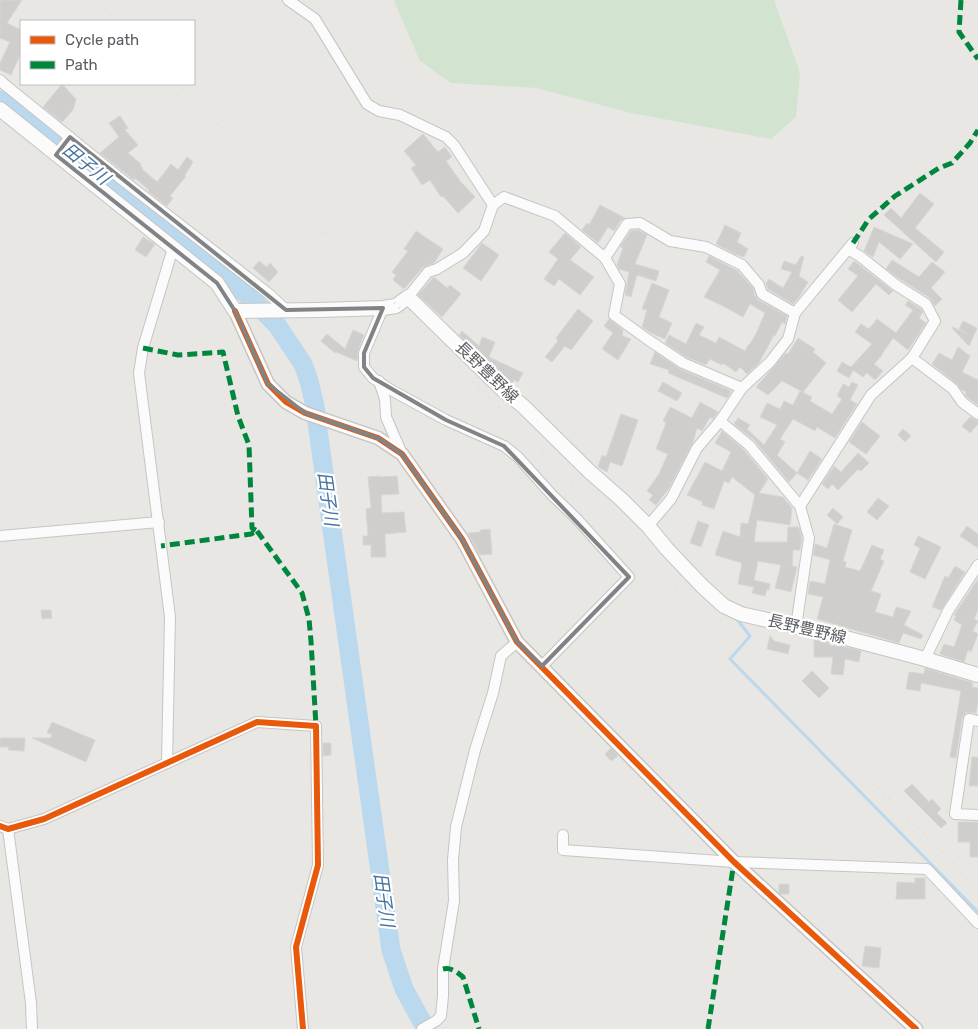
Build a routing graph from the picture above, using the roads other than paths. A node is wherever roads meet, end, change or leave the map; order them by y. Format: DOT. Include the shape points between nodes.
graph roads {
  1 [pos="288,0"];
  2 [pos="0,80"];
  3 [pos="0,108"];
  4 [pos="69,139"];
  5 [pos="57,153"];
  6 [pos="493,205"];
  7 [pos="173,248"];
  8 [pos="605,258"];
  9 [pos="408,297"];
  10 [pos="383,308"];
  11 [pos="282,310"];
  12 [pos="235,311"];
  13 [pos="795,313"];
  14 [pos="912,358"];
  15 [pos="379,382"];
  16 [pos="742,388"];
  17 [pos="978,414"];
  18 [pos="720,421"];
  19 [pos="402,454"];
  20 [pos="800,506"];
  21 [pos="159,522"];
  22 [pos="648,526"];
  23 [pos="0,536"];
  24 [pos="978,565"];
  25 [pos="796,627"];
  26 [pos="517,642"];
  27 [pos="925,659"];
  28 [pos="542,666"];
  29 [pos="978,675"];
  30 [pos="978,722"];
  31 [pos="167,763"];
  32 [pos="978,815"];
  33 [pos="4,828"];
  34 [pos="563,835"];
  35 [pos="734,862"];
  36 [pos="978,923"];
  37 [pos="32,1029"];
  38 [pos="303,1029"];
  39 [pos="422,1029"];
  40 [pos="916,1029"];
  1 -- 6 [label="street" via="315,19 367,104 379,111 400,115 446,137"];
  2 -- 4 [label="street"];
  3 -- 5 [label="main road"];
  4 -- 5 [label="street"];
  4 -- 11 [label="street" via="269,294"];
  5 -- 7 [label="main road"];
  6 -- 8 [label="street" via="504,197 555,216"];
  6 -- 9 [label="street" via="484,231 463,253 428,272"];
  7 -- 12 [label="main road" via="217,283"];
  7 -- 21 [label="street" via="143,348 140,373"];
  8 -- 13 [label="street" via="627,224 640,223 670,241 706,246 742,265 759,285 762,294"];
  8 -- 16 [label="street" via="620,284 614,314 683,362"];
  9 -- 10 [label="main road" via="396,306"];
  9 -- 22 [label="main road, 長野豊野線"];
  10 -- 11 [label="main road"];
  10 -- 15 [label="street" via="364,353 364,367"];
  11 -- 12 [label="main road"];
  12 -- 19 [label="street" via="268,384 286,402 305,413 378,438"];
  13 -- 14 [label="street" via="850,246 896,285 926,304 935,321"];
  13 -- 16 [label="street" via="788,339 770,362"];
  14 -- 17 [label="street" via="953,389 962,402"];
  14 -- 20 [label="street" via="871,395"];
  15 -- 19 [label="street" via="385,399 386,417"];
  15 -- 28 [label="street" via="446,420 504,446 629,576"];
  16 -- 18 [label="street"];
  18 -- 20 [label="street" via="749,445"];
  18 -- 22 [label="street" via="697,448 671,499"];
  19 -- 26 [label="street" via="462,539"];
  20 -- 25 [label="street" via="808,538"];
  21 -- 23 [label="street"];
  21 -- 31 [label="street" via="170,617"];
  22 -- 25 [label="main road, 長野豊野線" via="724,606 741,614"];
  24 -- 27 [label="street" via="948,612"];
  25 -- 27 [label="main road, 長野豊野線"];
  26 -- 28 [label="street"];
  26 -- 39 [label="street" via="501,656 456,827 454,901 443,969 441,1016"];
  27 -- 29 [label="main road, 長野豊野線"];
  28 -- 35 [label="street"];
  30 -- 32 [label="street" via="969,719 955,814"];
  31 -- 33 [label="street" via="44,819"];
  31 -- 38 [label="street" via="257,722 316,726 318,865 296,947"];
  33 -- 37 [label="street" via="31,1003"];
  34 -- 35 [label="street" via="563,850"];
  35 -- 36 [label="street" via="928,869"];
  35 -- 40 [label="street"];
}
